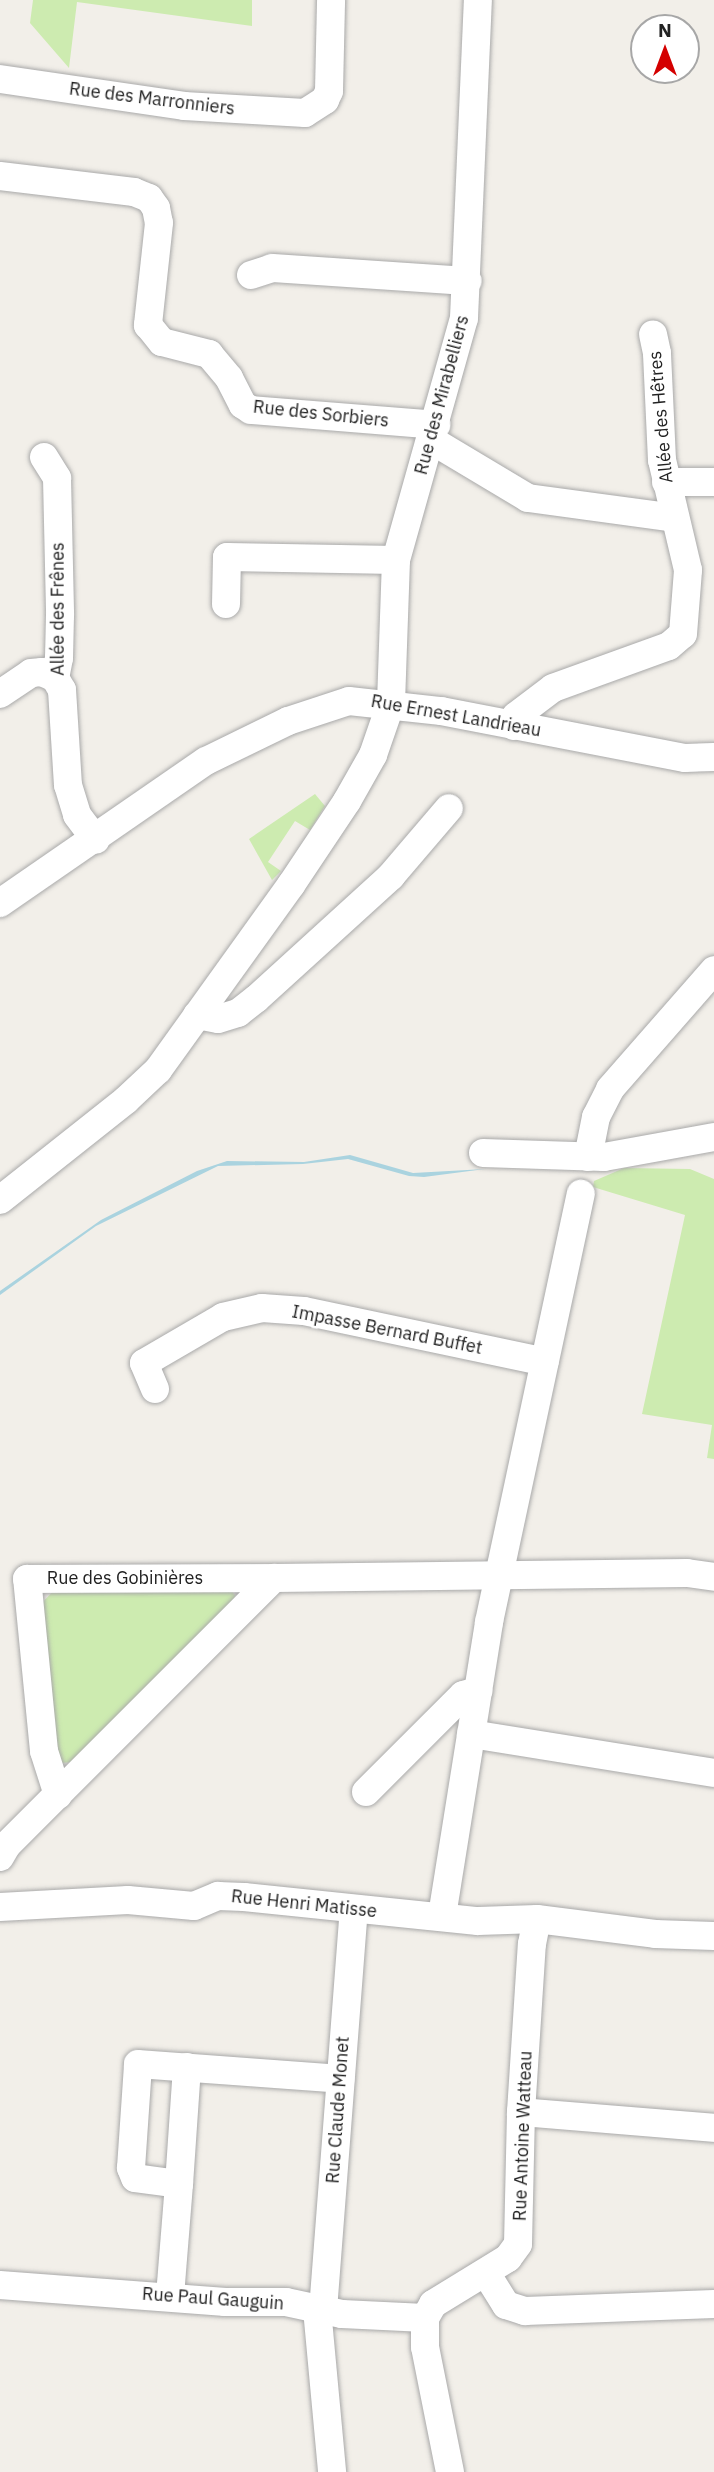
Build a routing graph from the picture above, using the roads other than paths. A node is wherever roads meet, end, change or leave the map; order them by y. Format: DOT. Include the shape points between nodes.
graph roads {
  1 [pos="331,0"];
  2 [pos="478,0"];
  3 [pos="0,79"];
  4 [pos="0,176"];
  5 [pos="251,275"];
  6 [pos="468,281"];
  7 [pos="653,334"];
  8 [pos="434,433"];
  9 [pos="44,457"];
  10 [pos="666,482"];
  11 [pos="714,482"];
  12 [pos="675,518"];
  13 [pos="396,559"];
  14 [pos="226,604"];
  15 [pos="55,678"];
  16 [pos="0,694"];
  17 [pos="391,703"];
  18 [pos="514,726"];
  19 [pos="714,757"];
  20 [pos="449,808"];
  21 [pos="96,840"];
  22 [pos="0,904"];
  23 [pos="714,970"];
  24 [pos="197,1015"];
  25 [pos="714,1137"];
  26 [pos="483,1153"];
  27 [pos="588,1157"];
  28 [pos="581,1194"];
  29 [pos="0,1200"];
  30 [pos="545,1362"];
  31 [pos="155,1389"];
  32 [pos="499,1575"];
  33 [pos="274,1577"];
  34 [pos="714,1577"];
  35 [pos="478,1691"];
  36 [pos="471,1734"];
  37 [pos="714,1773"];
  38 [pos="366,1792"];
  39 [pos="58,1795"];
  40 [pos="0,1857"];
  41 [pos="0,1906"];
  42 [pos="354,1910"];
  43 [pos="442,1916"];
  44 [pos="537,1919"];
  45 [pos="714,1936"];
  46 [pos="187,2067"];
  47 [pos="341,2079"];
  48 [pos="521,2112"];
  49 [pos="714,2128"];
  50 [pos="179,2184"];
  51 [pos="486,2273"];
  52 [pos="0,2285"];
  53 [pos="170,2297"];
  54 [pos="714,2304"];
  55 [pos="320,2309"];
  56 [pos="425,2318"];
  57 [pos="332,2472"];
  58 [pos="450,2472"];
  1 -- 3 [label="street, Rue des Marronniers" via="328,91 325,100 306,113 184,106"];
  2 -- 6 [label="street, Rue des Mirabelliers"];
  4 -- 8 [label="street, Rue des Sorbiers" via="134,192 149,198 159,223 148,325 162,342 209,354 251,410"];
  5 -- 6 [label="street" via="272,268"];
  6 -- 8 [label="street, Rue des Mirabelliers" via="460,344"];
  7 -- 10 [label="street, Allée des Hêtres"];
  8 -- 12 [label="street" via="528,498"];
  8 -- 13 [label="street, Rue des Mirabelliers"];
  9 -- 15 [label="street, Allée des Frênes" via="57,478 61,615"];
  10 -- 11 [label="street"];
  10 -- 12 [label="street, Allée des Hêtres"];
  12 -- 18 [label="street, Allée des Hêtres" via="689,583 685,624 678,641 553,688 516,716"];
  13 -- 14 [label="street" via="227,557"];
  13 -- 17 [label="street, Rue des Mirabelliers"];
  15 -- 16 [label="street" via="31,673"];
  15 -- 21 [label="street, Allée des Frênes" via="62,690 71,802"];
  17 -- 18 [label="street, Rue Ernest Landrieau"];
  17 -- 21 [label="street, Rue Ernest Landrieau" via="349,701 288,721 179,777"];
  17 -- 24 [label="street, Rue des Mirabelliers" via="373,755 347,802"];
  18 -- 19 [label="street, Rue Ernest Landrieau" via="685,758"];
  20 -- 24 [label="street" via="391,876 256,999 238,1013 218,1019"];
  21 -- 22 [label="street, Rue Ernest Landrieau"];
  23 -- 27 [label="street" via="610,1089 596,1117"];
  24 -- 29 [label="street, Rue des Mirabelliers" via="158,1070"];
  25 -- 27 [label="street"];
  26 -- 27 [label="street"];
  28 -- 30 [label="street"];
  30 -- 31 [label="street, Impasse Bernard Buffet" via="304,1311 262,1308 212,1322 144,1363"];
  30 -- 32 [label="street"];
  32 -- 33 [label="street, Rue des Gobinières"];
  32 -- 34 [label="street, Rue des Gobinières" via="688,1573"];
  32 -- 35 [label="street"];
  33 -- 39 [label="street"];
  33 -- 39 [label="street, Rue des Gobinières" via="27,1579 44,1751"];
  35 -- 36 [label="street"];
  35 -- 38 [label="street" via="463,1695"];
  36 -- 37 [label="street"];
  36 -- 43 [label="street"];
  39 -- 40 [label="street"];
  41 -- 42 [label="street, Rue Henri Matisse" via="128,1900 194,1906 218,1896"];
  42 -- 43 [label="street, Rue Henri Matisse"];
  42 -- 47 [label="street, Rue Claude Monet"];
  43 -- 44 [label="street, Rue Henri Matisse" via="478,1921"];
  44 -- 45 [label="street, Rue Henri Matisse" via="655,1934"];
  44 -- 48 [label="street, Rue Antoine Watteau"];
  46 -- 47 [label="street"];
  46 -- 50 [label="street"];
  46 -- 50 [label="street" via="138,2064 131,2155 135,2178"];
  47 -- 55 [label="street, Rue Claude Monet"];
  48 -- 49 [label="street"];
  48 -- 51 [label="street, Rue Antoine Watteau" via="518,2244 508,2258"];
  50 -- 53 [label="street"];
  51 -- 54 [label="street" via="506,2305 525,2311"];
  51 -- 56 [label="street, Rue Antoine Watteau" via="433,2304"];
  52 -- 53 [label="street, Rue Paul Gauguin"];
  53 -- 55 [label="street, Rue Paul Gauguin" via="286,2302"];
  55 -- 56 [label="street, Rue Paul Gauguin"];
  55 -- 57 [label="street, Rue Claude Monet"];
  56 -- 58 [label="street" via="425,2347"];
}
